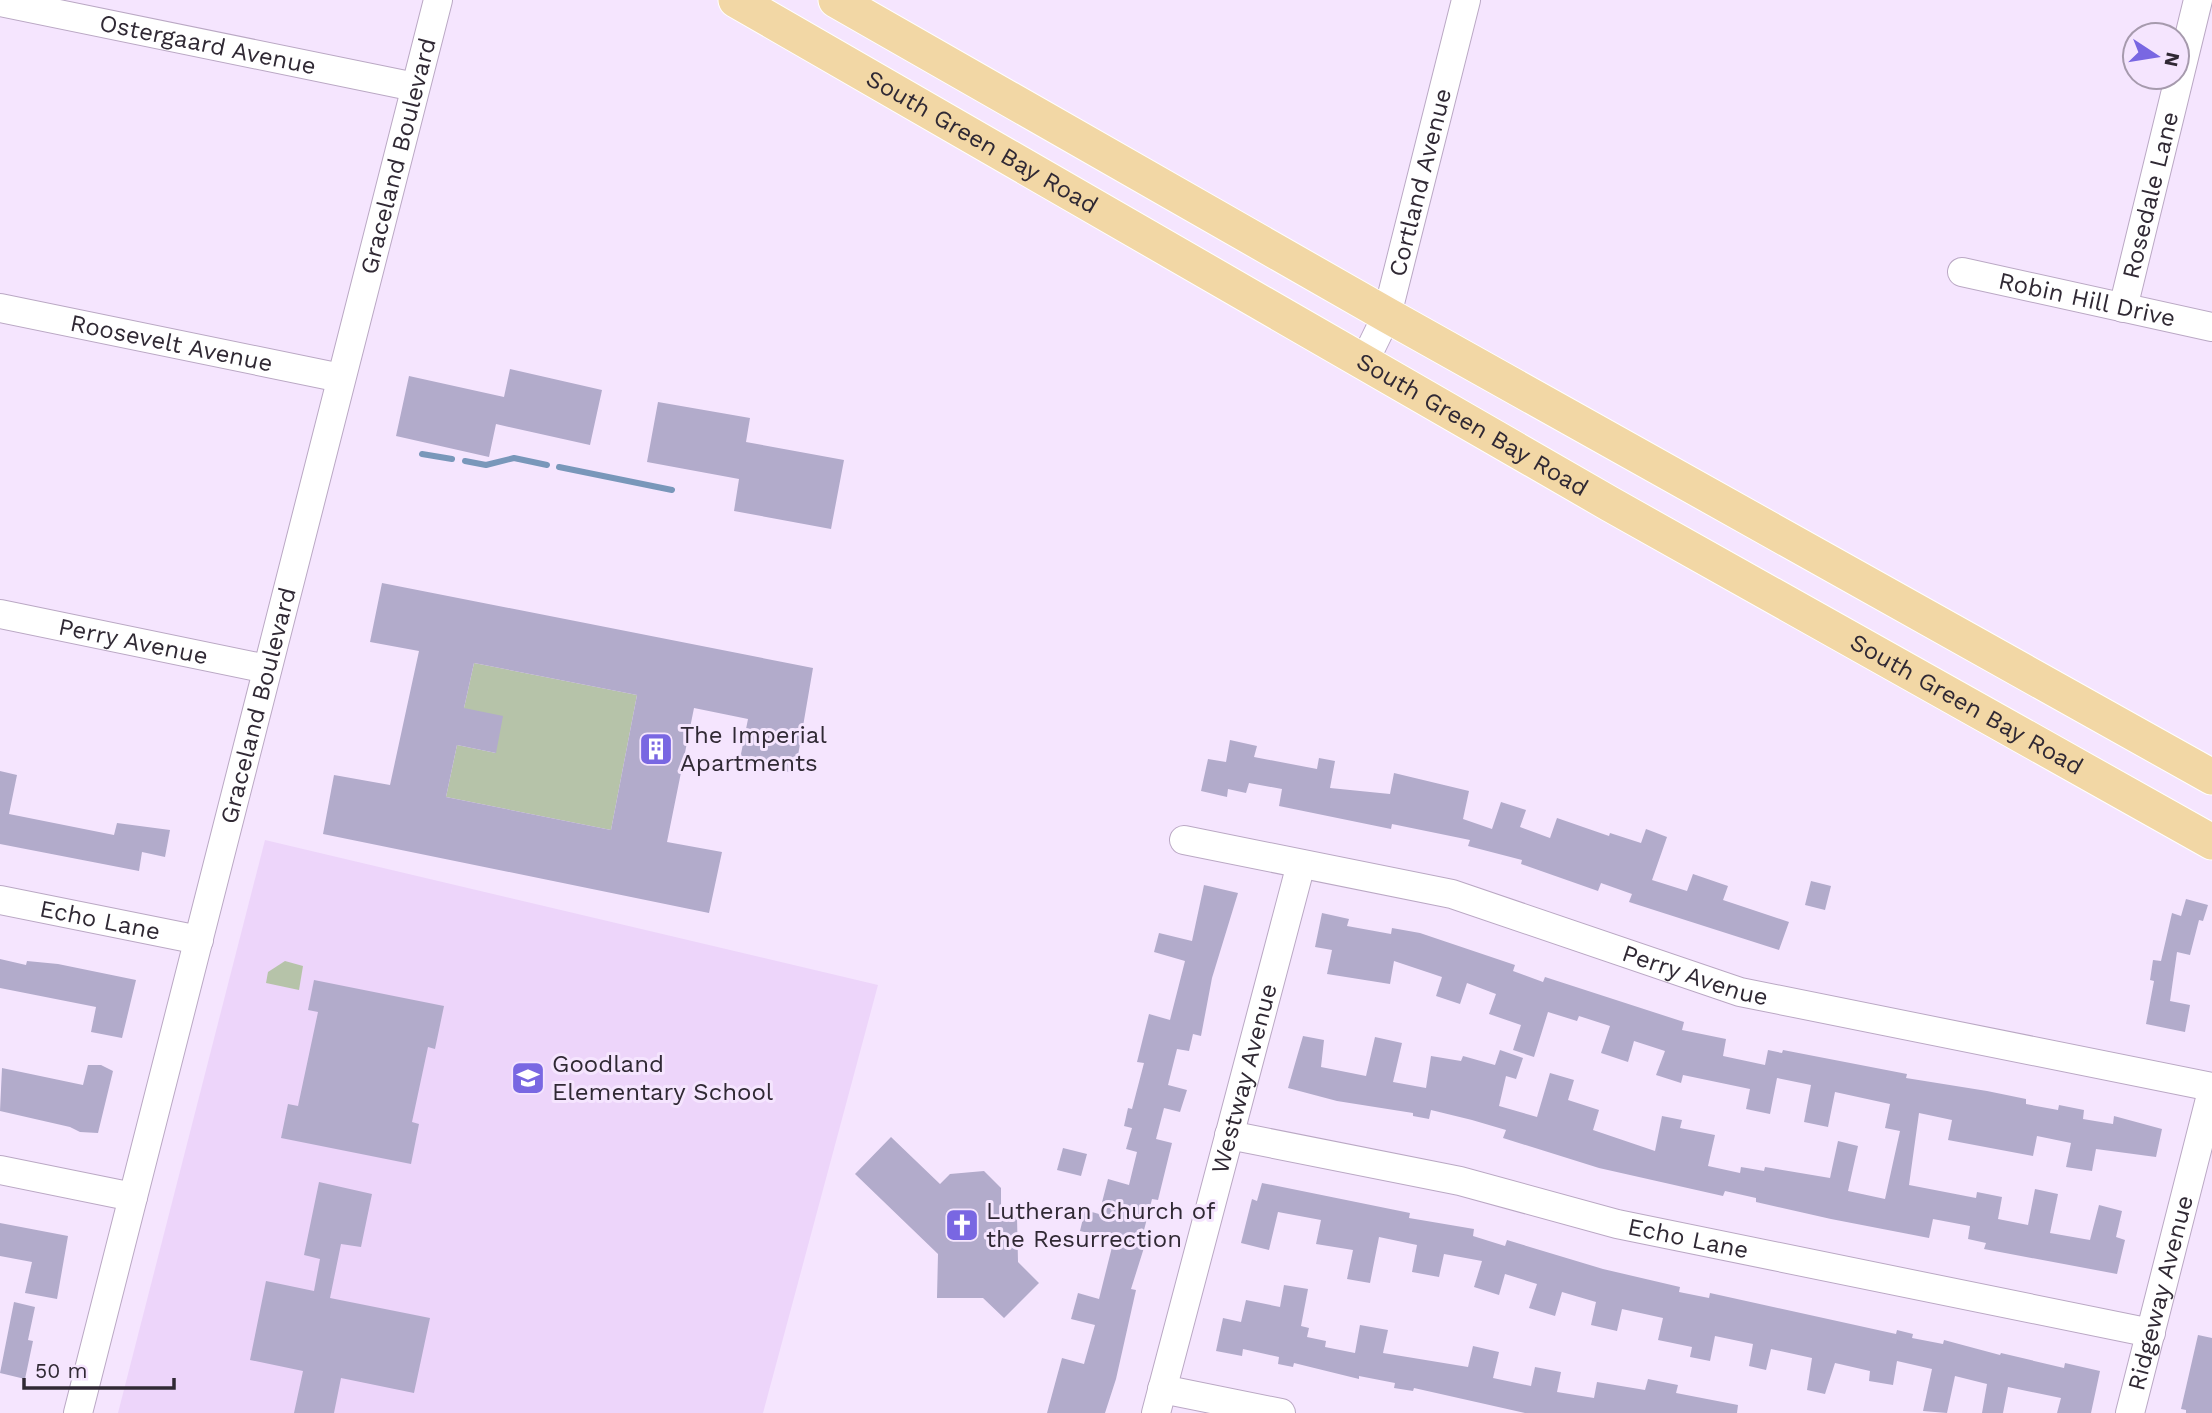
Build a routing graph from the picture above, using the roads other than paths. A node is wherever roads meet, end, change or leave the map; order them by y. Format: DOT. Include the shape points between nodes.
graph roads {
  1 [pos="438,0"];
  2 [pos="736,0"];
  3 [pos="836,0"];
  4 [pos="1466,0"];
  5 [pos="2198,0"];
  6 [pos="0,2"];
  7 [pos="415,86"];
  8 [pos="1962,272"];
  9 [pos="2123,308"];
  10 [pos="0,309"];
  11 [pos="1387,315"];
  12 [pos="2212,327"];
  13 [pos="1364,362"];
  14 [pos="341,378"];
  15 [pos="0,614"];
  16 [pos="267,669"];
  17 [pos="2212,777"];
  18 [pos="1184,840"];
  19 [pos="2212,842"];
  20 [pos="1301,863"];
  21 [pos="0,900"];
  22 [pos="199,940"];
  23 [pos="2212,1089"];
  24 [pos="1229,1135"];
  25 [pos="0,1170"];
  26 [pos="133,1196"];
  27 [pos="2151,1333"];
  28 [pos="1159,1401"];
  29 [pos="78,1413"];
  30 [pos="1281,1413"];
  31 [pos="2130,1413"];
  1 -- 7 [label="street, Graceland Boulevard"];
  2 -- 13 [label="main road, South Green Bay Road"];
  3 -- 11 [label="main road, South Green Bay Road"];
  4 -- 11 [label="street, Cortland Avenue"];
  5 -- 9 [label="street, Rosedale Lane"];
  6 -- 7 [label="street, Ostergaard Avenue"];
  7 -- 14 [label="street, Graceland Boulevard"];
  8 -- 9 [label="street, Robin Hill Drive"];
  9 -- 12 [label="street, Robin Hill Drive"];
  10 -- 14 [label="street, Roosevelt Avenue"];
  11 -- 13 [label="street, Cortland Avenue"];
  11 -- 17 [label="main road, South Green Bay Road"];
  13 -- 19 [label="main road, South Green Bay Road"];
  14 -- 16 [label="street, Graceland Boulevard"];
  15 -- 16 [label="street, Perry Avenue"];
  16 -- 22 [label="street, Graceland Boulevard"];
  18 -- 20 [label="street, Perry Avenue"];
  20 -- 23 [label="street, Perry Avenue" via="1452,894 1740,992"];
  20 -- 24 [label="street, Westway Avenue"];
  21 -- 22 [label="street, Echo Lane"];
  22 -- 26 [label="street, Graceland Boulevard"];
  23 -- 27 [label="street, Ridgeway Avenue"];
  24 -- 27 [label="street, Echo Lane" via="1460,1181 1617,1224"];
  24 -- 28 [label="street, Westway Avenue"];
  25 -- 26 [label="street"];
  26 -- 29 [label="street, Graceland Boulevard"];
  27 -- 31 [label="street, Ridgeway Avenue"];
  28 -- 30 [label="street"];
}
